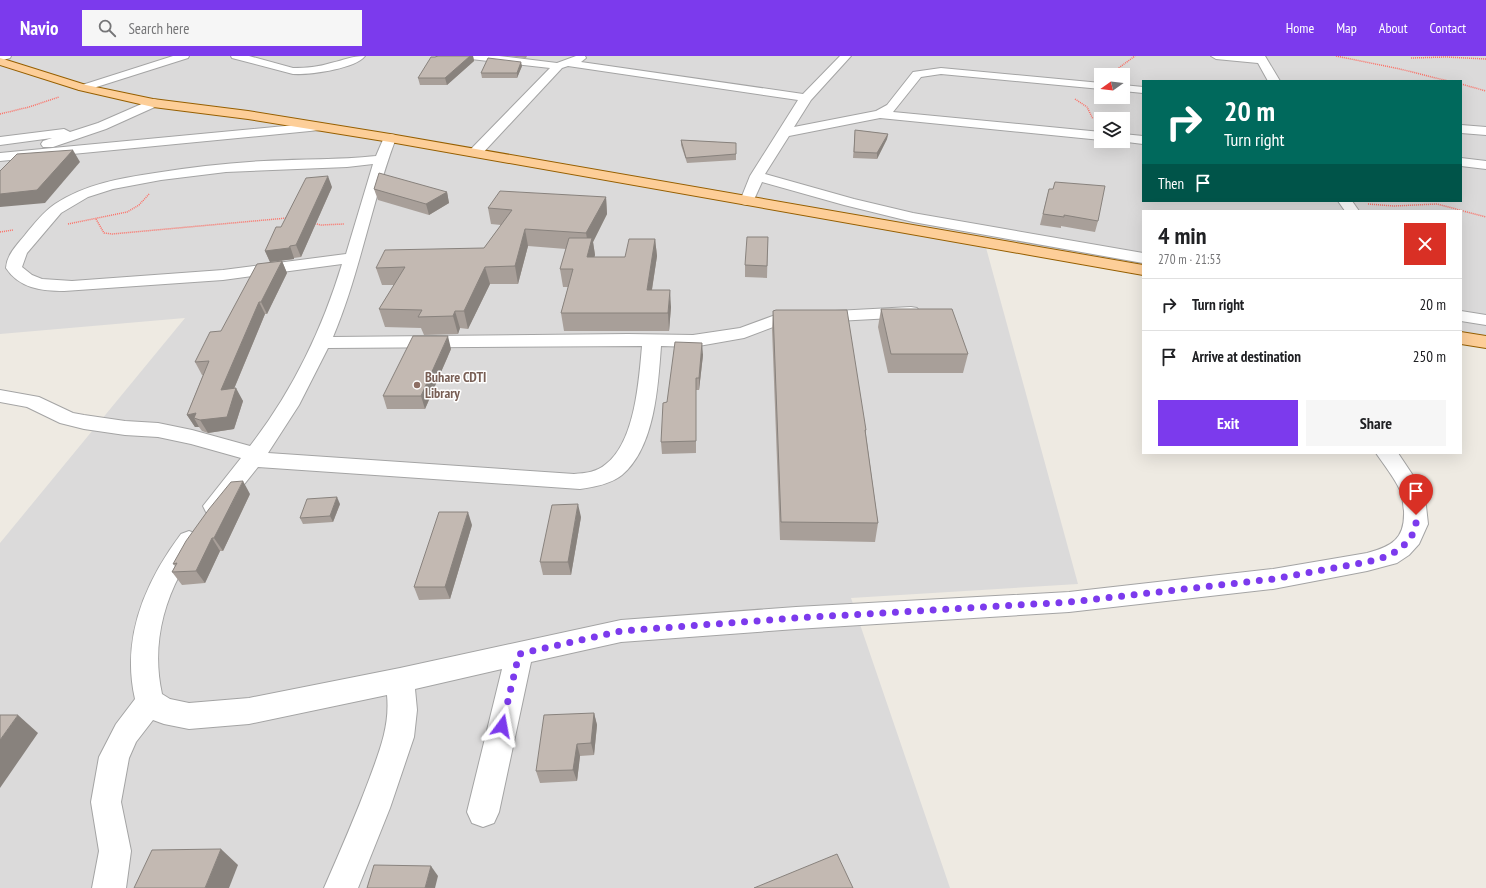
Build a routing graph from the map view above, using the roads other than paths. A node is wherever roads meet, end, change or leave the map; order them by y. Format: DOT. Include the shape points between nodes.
graph roads {
  1 [pos="6,56"];
  2 [pos="184,56"];
  3 [pos="236,56"];
  4 [pos="360,56"];
  5 [pos="470,56"];
  6 [pos="585,56"];
  7 [pos="843,56"];
  8 [pos="1216,56"];
  9 [pos="0,58"];
  10 [pos="1261,58"];
  11 [pos="0,61"];
  12 [pos="563,64"];
  13 [pos="1273,80"];
  14 [pos="1094,85"];
  15 [pos="83,88"];
  16 [pos="1130,89"];
  17 [pos="1142,90"];
  18 [pos="806,98"];
  19 [pos="153,103"];
  20 [pos="880,114"];
  21 [pos="102,126"];
  22 [pos="316,127"];
  23 [pos="1462,129"];
  24 [pos="1486,131"];
  25 [pos="784,133"];
  26 [pos="1094,135"];
  27 [pos="1130,139"];
  28 [pos="0,140"];
  29 [pos="1142,140"];
  30 [pos="385,148"];
  31 [pos="475,153"];
  32 [pos="6,157"];
  33 [pos="1462,162"];
  34 [pos="1486,165"];
  35 [pos="757,176"];
  36 [pos="747,201"];
  37 [pos="1347,202"];
  38 [pos="1358,207"];
  39 [pos="353,258"];
  40 [pos="1142,258"];
  41 [pos="1142,270"];
  42 [pos="919,312"];
  43 [pos="1462,316"];
  44 [pos="1486,320"];
  45 [pos="1462,338"];
  46 [pos="652,341"];
  47 [pos="1486,342"];
  48 [pos="322,343"];
  49 [pos="0,396"];
  50 [pos="1388,454"];
  51 [pos="254,457"];
  52 [pos="519,654"];
  53 [pos="400,680"];
  54 [pos="150,702"];
  55 [pos="483,812"];
  56 [pos="109,888"];
  57 [pos="341,888"];
  1 -- 9 [label="street"];
  2 -- 15 [label="street"];
  3 -- 4 [label="street" via="302,71 344,64"];
  5 -- 12 [label="street"];
  6 -- 12 [label="street"];
  7 -- 18 [label="street"];
  8 -- 10 [label="street"];
  10 -- 13 [label="street"];
  11 -- 15 [label="main road"];
  12 -- 18 [label="street"];
  12 -- 31 [label="street"];
  14 -- 20 [label="street" via="940,70 923,72 916,74 891,108"];
  15 -- 19 [label="main road"];
  16 -- 17 [label="street"];
  18 -- 25 [label="street"];
  19 -- 21 [label="street"];
  19 -- 22 [label="main road"];
  20 -- 25 [label="street"];
  20 -- 26 [label="street"];
  21 -- 28 [label="street"];
  21 -- 32 [label="street"];
  22 -- 30 [label="main road"];
  22 -- 32 [label="street"];
  23 -- 24 [label="street"];
  25 -- 35 [label="street"];
  27 -- 29 [label="street"];
  30 -- 31 [label="main road"];
  30 -- 39 [label="street"];
  30 -- 39 [label="street" via="344,164 248,166 180,173 128,181 90,192 59,207 19,253 14,261 14,268 28,281 54,286 72,286 185,278"];
  31 -- 36 [label="main road"];
  33 -- 34 [label="street"];
  35 -- 36 [label="street"];
  35 -- 40 [label="street" via="918,218"];
  36 -- 41 [label="main road"];
  37 -- 38 [label="street"];
  39 -- 48 [label="street"];
  42 -- 46 [label="street" via="778,319 744,333 724,337 693,341"];
  43 -- 44 [label="street"];
  45 -- 47 [label="main road"];
  46 -- 48 [label="street"];
  46 -- 51 [label="street" via="646,398 629,452 614,469 599,478 574,482"];
  48 -- 51 [label="street" via="280,419"];
  49 -- 51 [label="street" via="32,401 67,418 192,437"];
  50 -- 52 [label="street" via="1410,489 1415,506 1416,524 1411,538 1400,549 1388,556 1367,562 1273,579 1070,602 621,631"];
  51 -- 54 [label="street" via="185,545 163,584 148,622 145,648 145,686"];
  52 -- 53 [label="street"];
  52 -- 55 [label="street"];
  53 -- 54 [label="street" via="249,711 189,716 164,711"];
  53 -- 57 [label="street" via="403,710 399,737 374,808"];
  54 -- 56 [label="street" via="126,733 114,757 106,802 115,851"];
}
